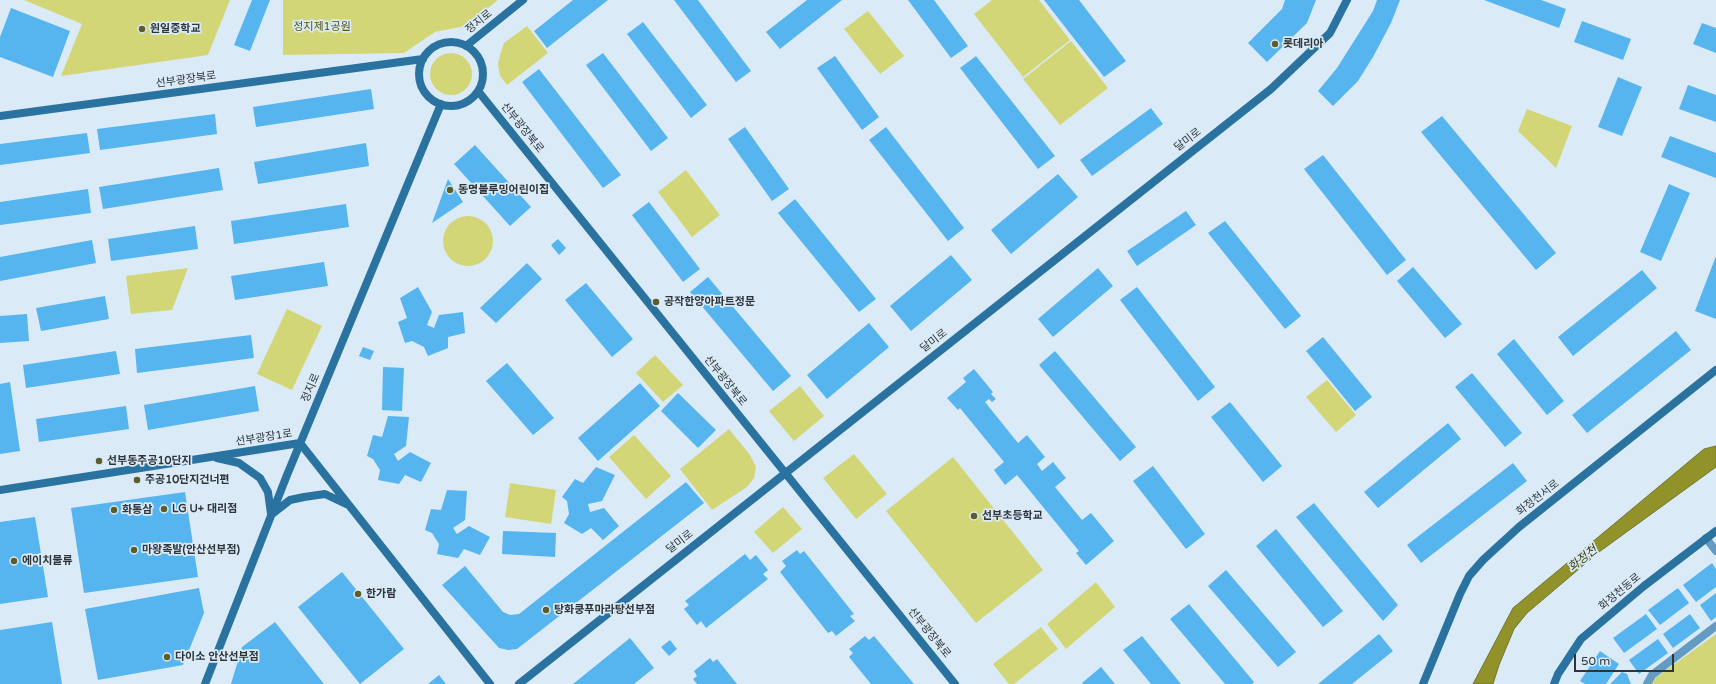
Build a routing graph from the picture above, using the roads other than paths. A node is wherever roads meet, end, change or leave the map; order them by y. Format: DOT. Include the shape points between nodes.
graph roads {
  1 [pos="523,0"];
  2 [pos="1347,0"];
  3 [pos="466,46"];
  4 [pos="423,59"];
  5 [pos="478,91"];
  6 [pos="441,104"];
  7 [pos="0,116"];
  8 [pos="1716,370"];
  9 [pos="300,443"];
  10 [pos="212,457"];
  11 [pos="786,473"];
  12 [pos="0,490"];
  13 [pos="349,505"];
  14 [pos="271,515"];
  15 [pos="1716,531"];
  16 [pos="1706,538"];
  17 [pos="1716,551"];
  18 [pos="1716,626"];
  19 [pos="207,683"];
  20 [pos="490,684"];
  21 [pos="519,684"];
  22 [pos="955,684"];
  23 [pos="1423,684"];
  24 [pos="1554,684"];
  25 [pos="1647,684"];
  1 -- 3 [label="street, 정지로"];
  2 -- 11 [label="street, 달미로" via="1330,34 1271,89"];
  3 -- 4 [label="street" via="454,42 442,44 431,49"];
  3 -- 5 [label="street" via="476,55 482,66 483,79"];
  4 -- 6 [label="street" via="419,72 421,84 427,96"];
  4 -- 7 [label="street, 선부광장북로"];
  5 -- 6 [label="street" via="463,104"];
  5 -- 11 [label="street, 선부광장북로"];
  6 -- 9 [label="street, 정지로"];
  8 -- 23 [label="street, 화정천서로" via="1518,527 1483,560 1469,576 1460,594"];
  9 -- 10 [label="street, 선부광장1로"];
  9 -- 13 [label="street, 선부광장1로"];
  9 -- 14 [label="street, 정지로"];
  10 -- 12 [label="street, 선부광장1로"];
  10 -- 14 [label="street" via="239,463 260,478 268,492"];
  11 -- 21 [label="street, 달미로"];
  11 -- 22 [label="street, 선부광장북로"];
  13 -- 14 [label="street" via="325,494 290,500"];
  13 -- 20 [label="street, 선부광장1로"];
  14 -- 19 [label="street, 정지로"];
  15 -- 16 [label="street, 화정천동로"];
  16 -- 17 [label="street"];
  16 -- 24 [label="street, 화정천동로" via="1581,639"];
  18 -- 25 [label="street" via="1652,675"];
}
